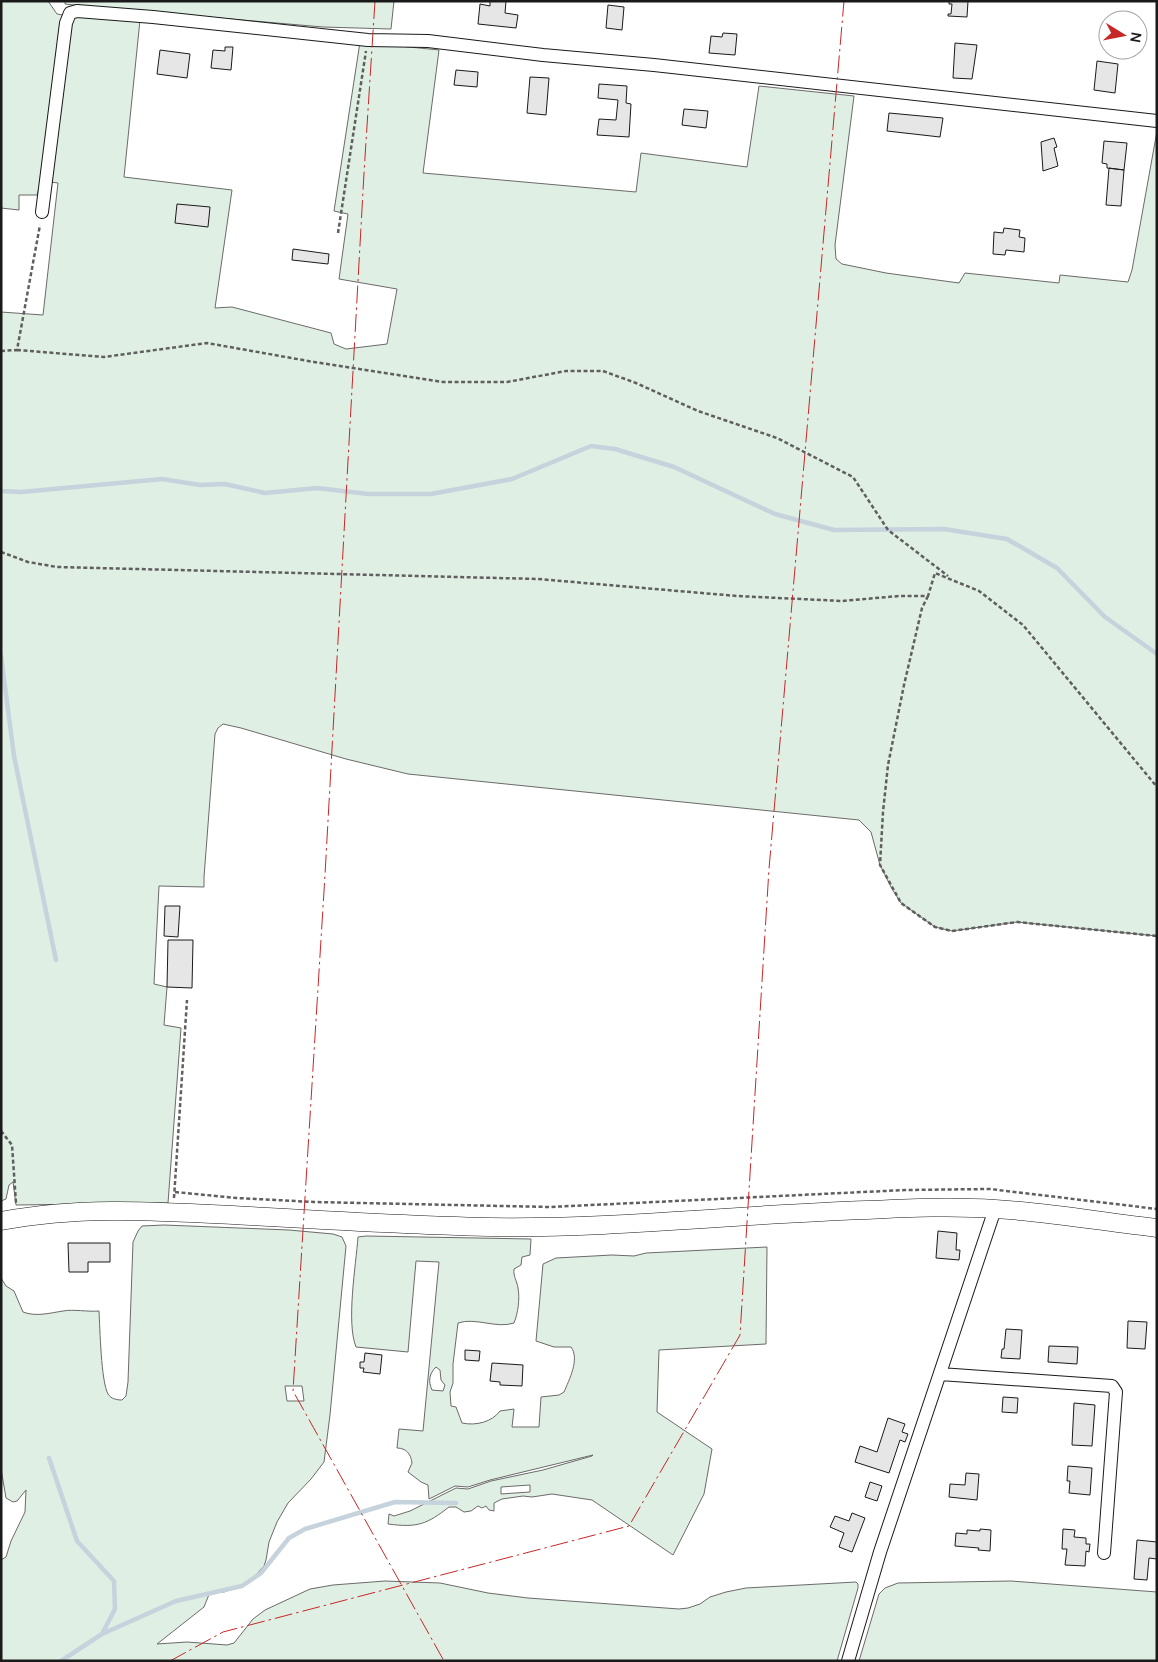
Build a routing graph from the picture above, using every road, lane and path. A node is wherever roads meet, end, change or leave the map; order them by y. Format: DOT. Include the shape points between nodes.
graph roads {
  1 [pos="368,40"];
  2 [pos="1157,121"];
  3 [pos="42,212"];
  4 [pos="338,233"];
  5 [pos="17,350"];
  6 [pos="1,351"];
  7 [pos="1,552"];
  8 [pos="952,579"];
  9 [pos="928,596"];
  10 [pos="1157,787"];
  11 [pos="1157,936"];
  12 [pos="187,1000"];
  13 [pos="1,1131"];
  14 [pos="175,1192"];
  15 [pos="995,1209"];
  16 [pos="1157,1209"];
  17 [pos="174,1212"];
  18 [pos="10,1220"];
  19 [pos="1157,1228"];
  20 [pos="940,1374"];
  21 [pos="1104,1553"];
  22 [pos="848,1661"];
  1 -- 2 [label="street" via="428,41"];
  1 -- 3 [label="street" via="144,16 70,13 66,23"];
  1 -- 4 [label="path"];
  3 -- 5 [label="path"];
  5 -- 6 [label="path"];
  5 -- 8 [label="path" via="104,357 207,343 442,382 507,382 566,372 603,371 698,411 777,438 853,477 888,530"];
  7 -- 9 [label="path" via="28,562 57,567 538,579 737,596 842,601"];
  8 -- 9 [label="path" via="935,573"];
  8 -- 10 [label="path" via="979,591 1023,625"];
  9 -- 11 [label="path" via="922,608 904,685 888,765 883,812 880,864 901,903 935,927 952,931 1017,922"];
  12 -- 14 [label="path"];
  13 -- 18 [label="path" via="12,1145"];
  14 -- 16 [label="path" via="314,1202 550,1207 990,1189"];
  14 -- 17 [label="path"];
  15 -- 17 [label="main road" via="813,1212 588,1226 491,1227"];
  15 -- 19 [label="main road"];
  15 -- 20 [label="street"];
  17 -- 18 [label="main road" via="69,1211"];
  20 -- 21 [label="street" via="1112,1386 1116,1392"];
  20 -- 22 [label="street" via="880,1552"];
}
